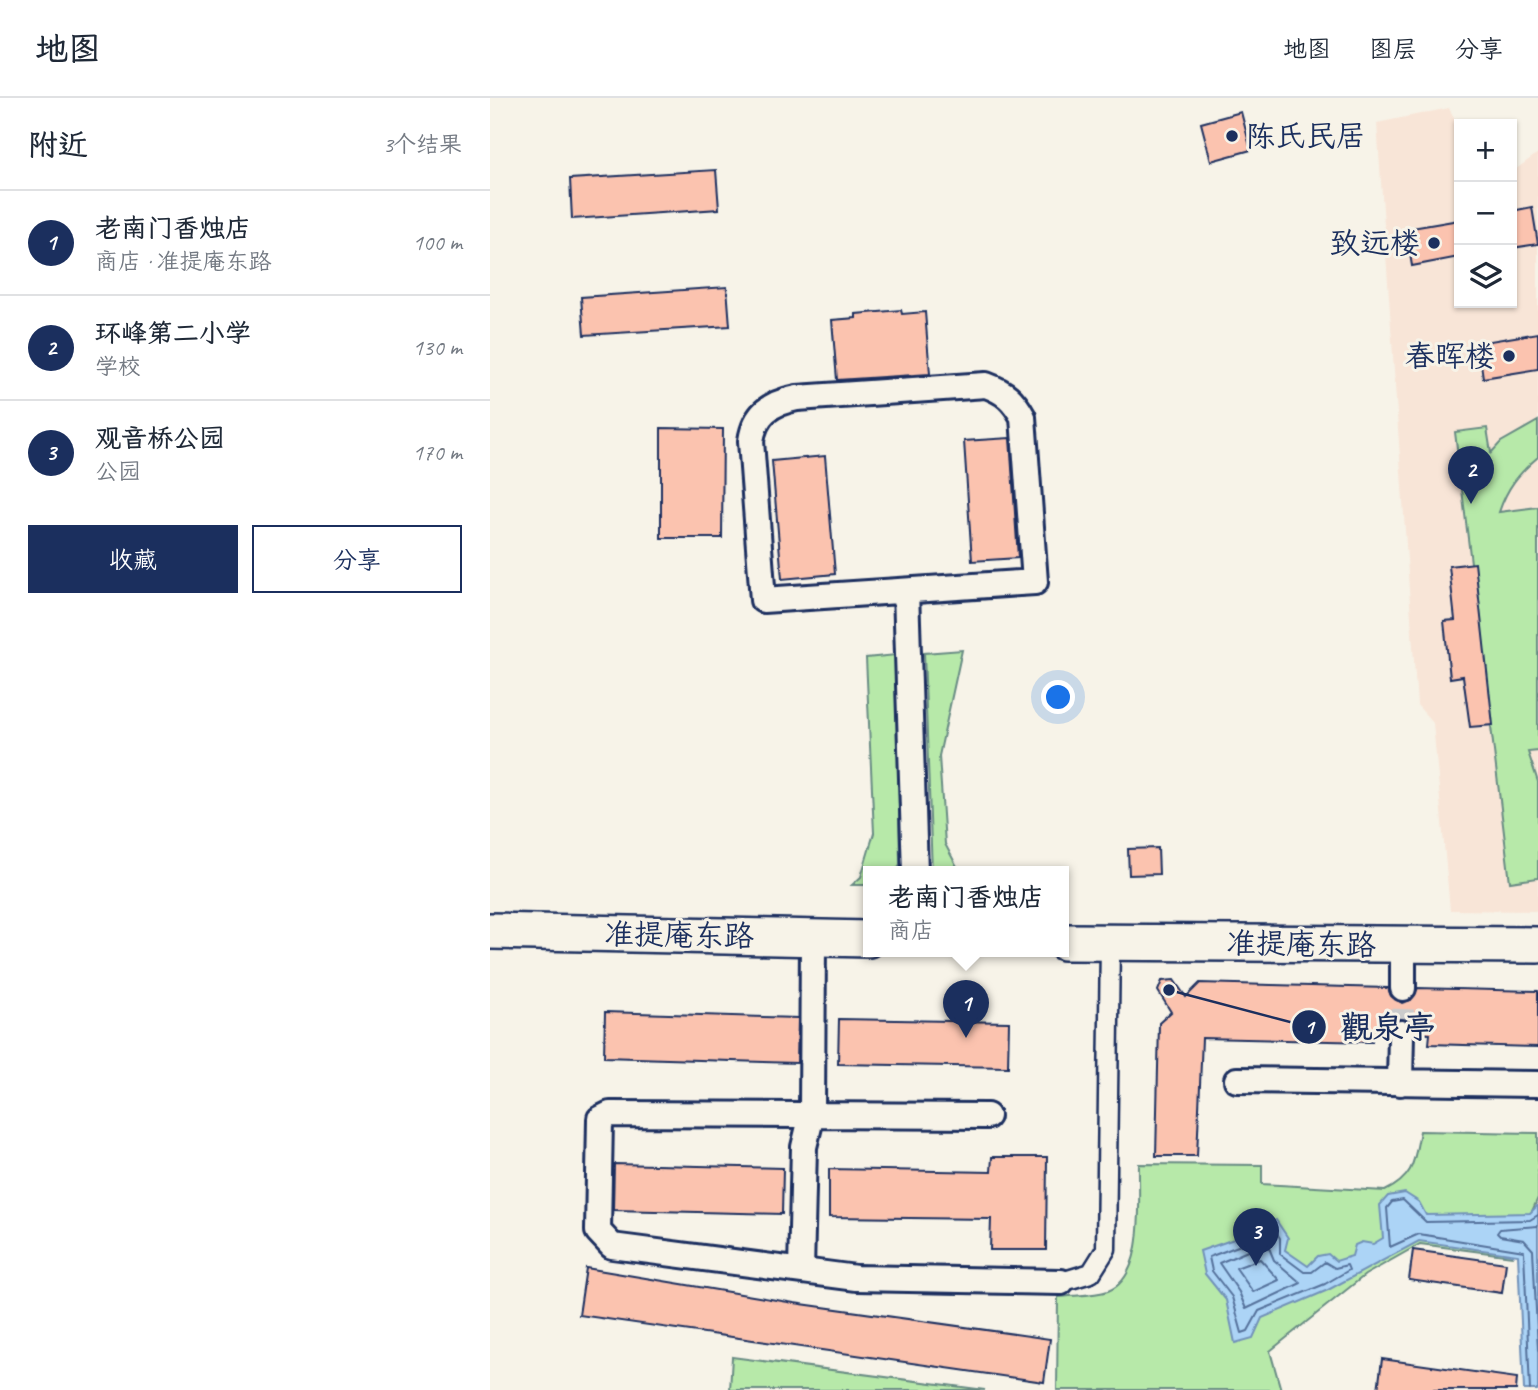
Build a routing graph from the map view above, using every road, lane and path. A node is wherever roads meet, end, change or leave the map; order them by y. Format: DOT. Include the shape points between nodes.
graph roads {
  1 [pos="906,591"];
  2 [pos="915,866"];
  3 [pos="490,931"];
  4 [pos="813,938"];
  5 [pos="863,939"];
  6 [pos="1069,942"];
  7 [pos="1110,942"];
  8 [pos="1403,945"];
  9 [pos="1538,945"];
  10 [pos="1402,988"];
  11 [pos="1401,1033"];
  12 [pos="1237,1080"];
  13 [pos="1401,1083"];
  14 [pos="1538,1083"];
  15 [pos="811,1114"];
  16 [pos="987,1116"];
  17 [pos="801,1270"];
  18 [pos="1060,1282"];
  1 -- 1 [label="street" via="1035,582 1023,417 1014,401 986,385 797,398 764,411 753,426 751,441 763,600"];
  1 -- 2 [label="street"];
  3 -- 4 [label="main road, 准提庵东路"];
  4 -- 5 [label="main road, 准提庵东路"];
  4 -- 15 [label="street"];
  6 -- 7 [label="main road, 准提庵东路"];
  7 -- 8 [label="main road, 准提庵东路"];
  7 -- 18 [label="street" via="1106,1249 1091,1272"];
  8 -- 9 [label="main road, 准提庵东路"];
  8 -- 10 [label="street"];
  11 -- 13 [label="street"];
  12 -- 13 [label="street"];
  13 -- 14 [label="street"];
  15 -- 16 [label="street"];
  15 -- 17 [label="street" via="804,1147"];
  15 -- 17 [label="street" via="610,1114 600,1119 598,1231 612,1245"];
  17 -- 18 [label="street" via="856,1278"];
}
